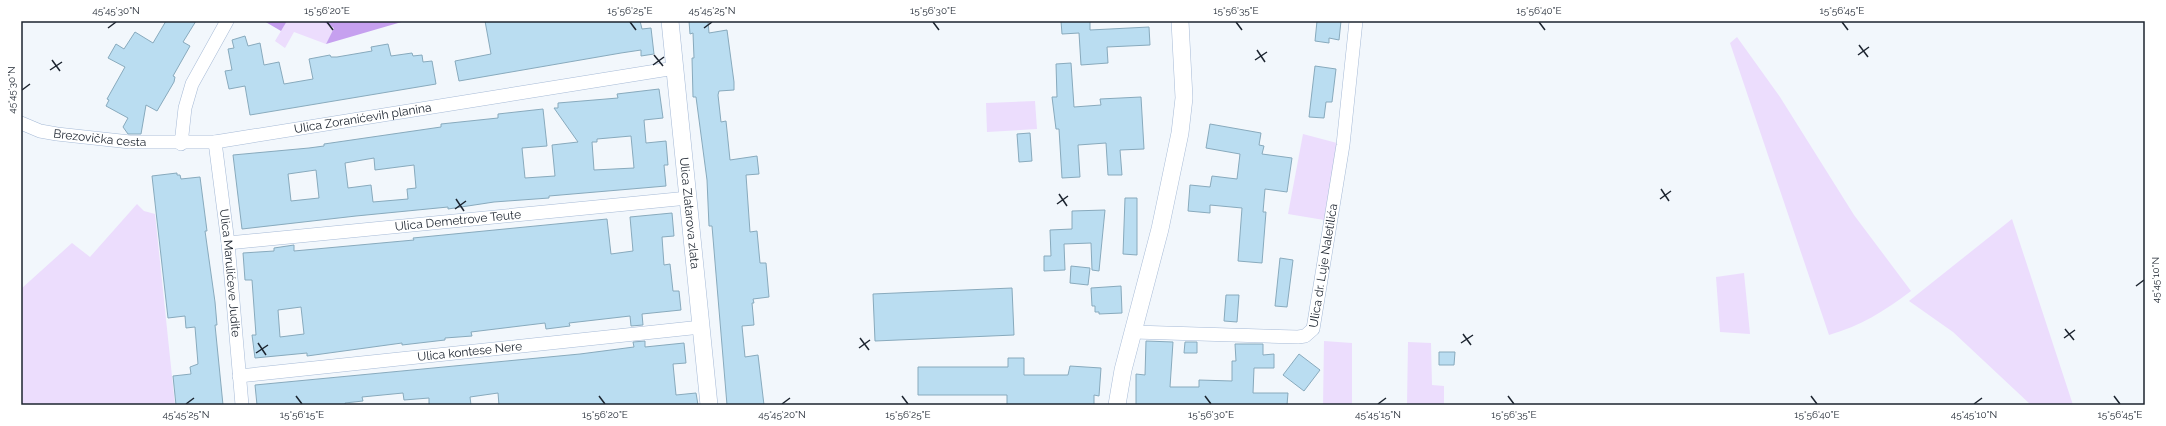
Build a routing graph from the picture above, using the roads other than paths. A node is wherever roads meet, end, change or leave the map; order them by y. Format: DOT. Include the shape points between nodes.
graph roads {
  1 [pos="227,21"];
  2 [pos="670,21"];
  3 [pos="1180,21"];
  4 [pos="1356,21"];
  5 [pos="675,68"];
  6 [pos="21,123"];
  7 [pos="214,142"];
  8 [pos="181,144"];
  9 [pos="688,198"];
  10 [pos="228,242"];
  11 [pos="701,327"];
  12 [pos="1134,332"];
  13 [pos="239,376"];
  14 [pos="242,405"];
  15 [pos="709,405"];
  16 [pos="1117,405"];
  1 -- 8 [label="street" via="192,84 185,108"];
  2 -- 5 [label="street, Ulica Zlatarova zlata"];
  3 -- 12 [label="street" via="1184,98 1180,133 1160,229"];
  4 -- 12 [label="street, Ulica dr. Luje Naletilića" via="1343,145 1313,329 1306,336 1298,337"];
  5 -- 7 [label="street, Ulica Zoranićevih planina"];
  5 -- 9 [label="street, Ulica Zlatarova zlata"];
  6 -- 8 [label="street, Brezovička cesta" via="40,131 57,134 130,142"];
  7 -- 8 [label="street, Ulica Zoranićevih planina"];
  7 -- 10 [label="street, Ulica Marulićeve Judite"];
  9 -- 10 [label="street, Ulica Demetrove Teute"];
  9 -- 11 [label="street, Ulica Zlatarova zlata"];
  10 -- 13 [label="street, Ulica Marulićeve Judite"];
  11 -- 13 [label="street, Ulica kontese Nere"];
  11 -- 15 [label="street, Ulica Zlatarova zlata"];
  12 -- 16 [label="street"];
  13 -- 14 [label="street, Ulica Marulićeve Judite"];
}
